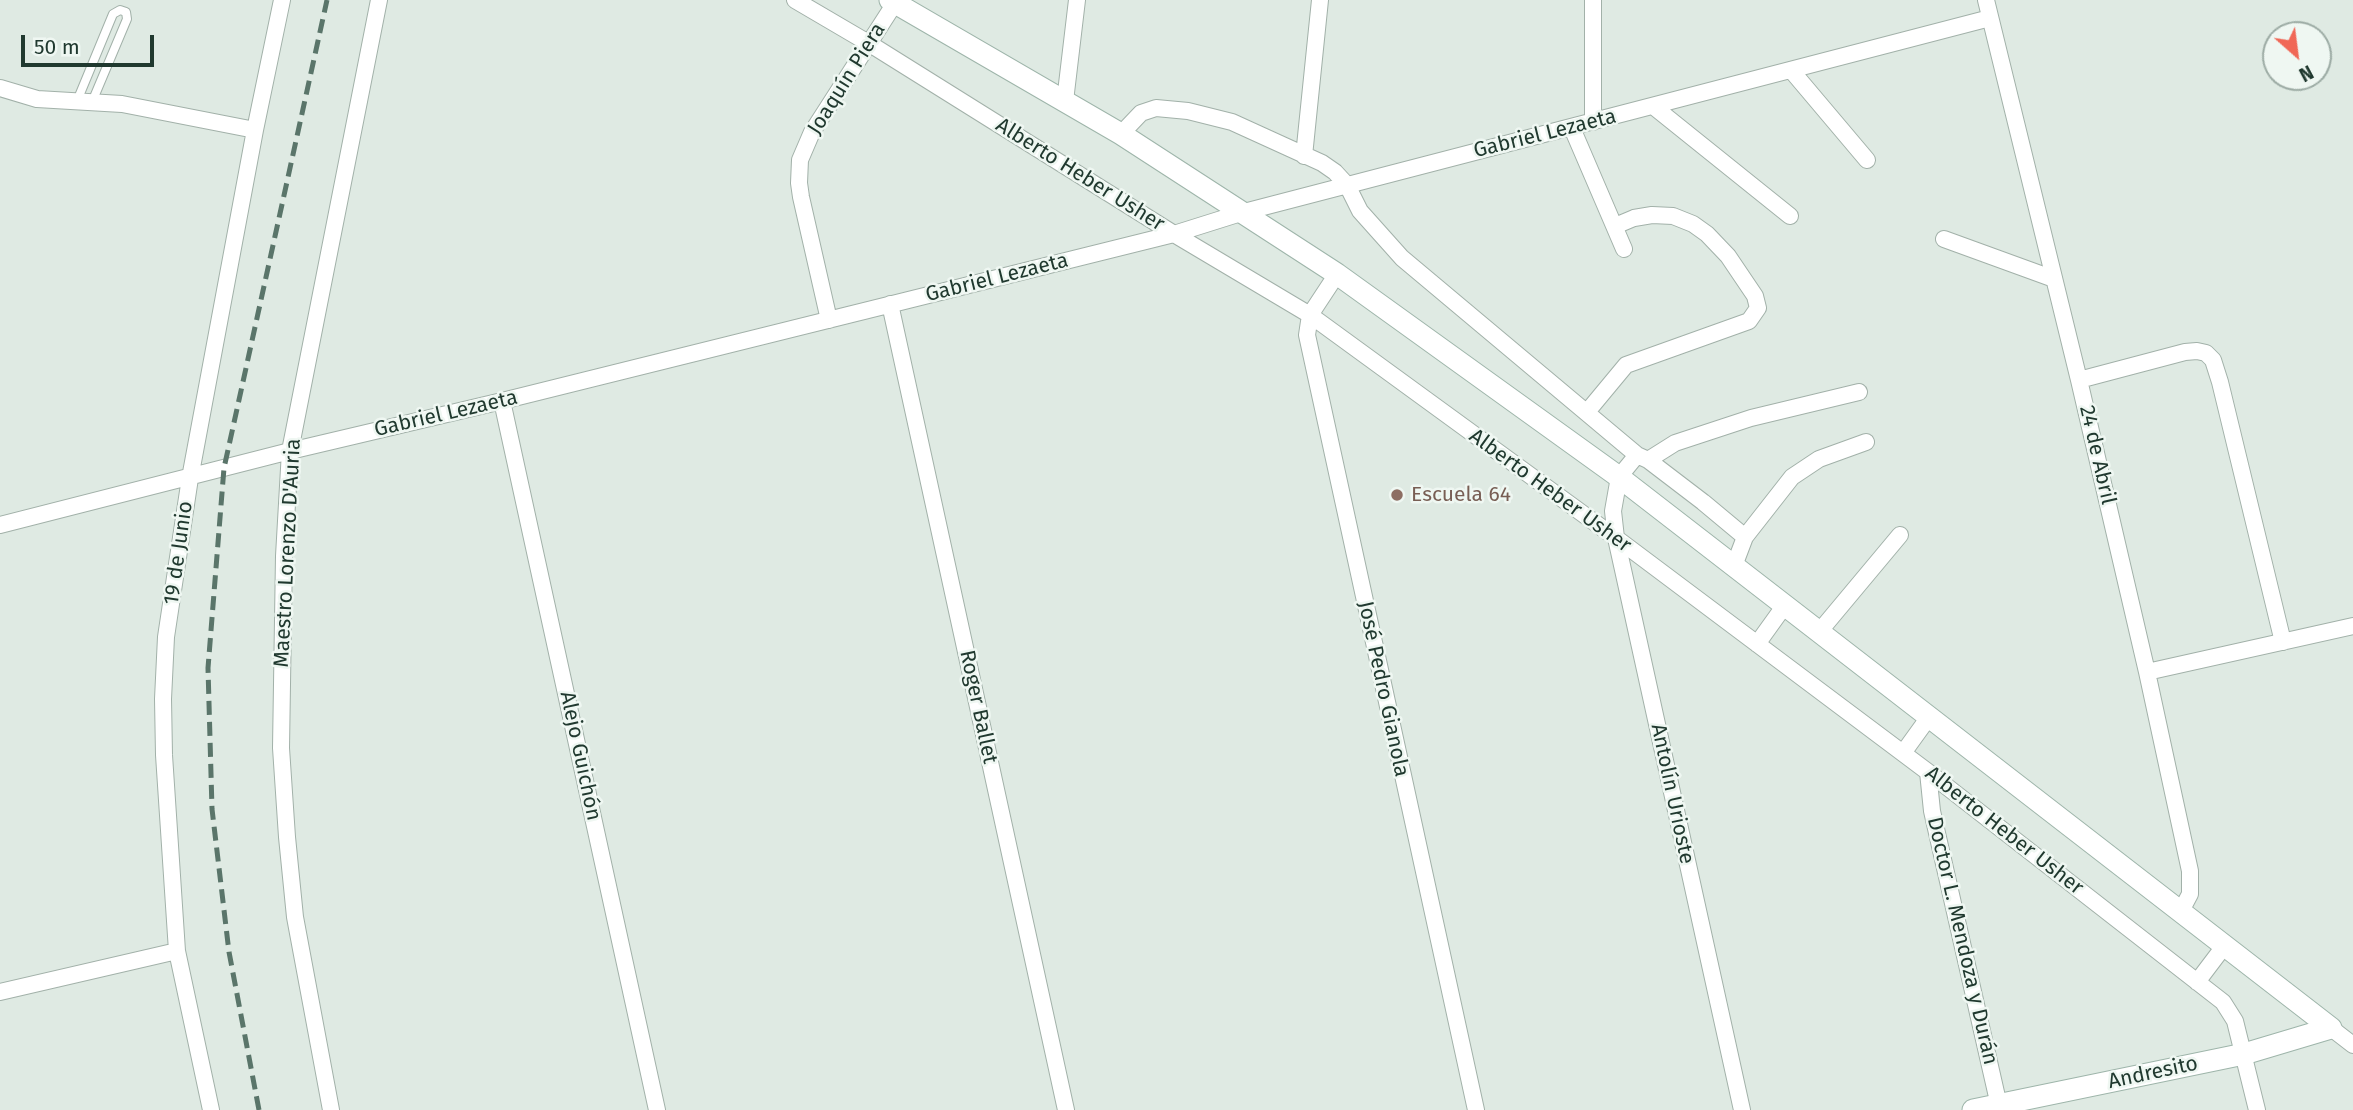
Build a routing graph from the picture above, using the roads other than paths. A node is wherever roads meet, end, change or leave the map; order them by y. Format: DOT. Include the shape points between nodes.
graph roads {
  1 [pos="282,0"];
  2 [pos="379,0"];
  3 [pos="795,0"];
  4 [pos="1077,0"];
  5 [pos="1320,0"];
  6 [pos="1593,0"];
  7 [pos="1986,0"];
  8 [pos="892,2"];
  9 [pos="1990,18"];
  10 [pos="870,44"];
  11 [pos="1791,70"];
  12 [pos="0,88"];
  13 [pos="85,101"];
  14 [pos="1065,101"];
  15 [pos="1653,106"];
  16 [pos="1593,122"];
  17 [pos="1572,128"];
  18 [pos="255,130"];
  19 [pos="1121,134"];
  20 [pos="1304,156"];
  21 [pos="1867,160"];
  22 [pos="1347,185"];
  23 [pos="1244,212"];
  24 [pos="1790,216"];
  25 [pos="1615,226"];
  26 [pos="1174,234"];
  27 [pos="1944,239"];
  28 [pos="1624,249"];
  29 [pos="1338,274"];
  30 [pos="2054,279"];
  31 [pos="890,304"];
  32 [pos="1310,315"];
  33 [pos="829,320"];
  34 [pos="2079,380"];
  35 [pos="1859,392"];
  36 [pos="502,401"];
  37 [pos="1587,412"];
  38 [pos="1866,442"];
  39 [pos="290,451"];
  40 [pos="1642,458"];
  41 [pos="1619,477"];
  42 [pos="190,478"];
  43 [pos="0,525"];
  44 [pos="1900,535"];
  45 [pos="1745,537"];
  46 [pos="1616,538"];
  47 [pos="1734,566"];
  48 [pos="1785,605"];
  49 [pos="2353,626"];
  50 [pos="1819,632"];
  51 [pos="2283,642"];
  52 [pos="1757,644"];
  53 [pos="2147,672"];
  54 [pos="1930,717"];
  55 [pos="1903,753"];
  56 [pos="1928,772"];
  57 [pos="2181,911"];
  58 [pos="2225,945"];
  59 [pos="177,951"];
  60 [pos="2197,982"];
  61 [pos="0,992"];
  62 [pos="2331,1028"];
  63 [pos="2353,1045"];
  64 [pos="2244,1054"];
  65 [pos="2000,1107"];
  66 [pos="211,1110"];
  67 [pos="331,1110"];
  68 [pos="657,1110"];
  69 [pos="1066,1110"];
  70 [pos="1476,1110"];
  71 [pos="1742,1110"];
  72 [pos="1973,1110"];
  73 [pos="2257,1110"];
  1 -- 18 [label="street, 19 de Junio"];
  2 -- 39 [label="street, Maestro Lorenzo D'Auria"];
  3 -- 10 [label="street, Alberto Heber Usher"];
  4 -- 14 [label="street"];
  5 -- 20 [label="street"];
  6 -- 16 [label="street"];
  7 -- 9 [label="street, 24 de Abril"];
  8 -- 10 [label="street, Joaquín Piera"];
  8 -- 14 [label="street"];
  9 -- 11 [label="street, Gabriel Lezaeta"];
  9 -- 30 [label="street, 24 de Abril"];
  10 -- 26 [label="street, Alberto Heber Usher"];
  10 -- 33 [label="street, Joaquín Piera" via="812,132 800,160 801,197"];
  11 -- 15 [label="street, Gabriel Lezaeta"];
  11 -- 21 [label="street"];
  12 -- 13 [label="street" via="37,99"];
  13 -- 13 [label="lane" via="127,19 126,12 113,14"];
  13 -- 18 [label="street"];
  14 -- 19 [label="street"];
  15 -- 16 [label="street, Gabriel Lezaeta"];
  15 -- 24 [label="street"];
  16 -- 17 [label="street, Gabriel Lezaeta"];
  17 -- 22 [label="street, Gabriel Lezaeta"];
  17 -- 25 [label="street"];
  18 -- 42 [label="street, 19 de Junio"];
  19 -- 20 [label="street" via="1140,113 1156,108 1188,111 1232,122"];
  19 -- 23 [label="street"];
  20 -- 22 [label="street" via="1322,163"];
  22 -- 23 [label="street, Gabriel Lezaeta"];
  22 -- 37 [label="street" via="1360,211 1402,258"];
  23 -- 26 [label="street, Gabriel Lezaeta"];
  23 -- 29 [label="street"];
  25 -- 28 [label="street"];
  25 -- 37 [label="street" via="1653,215 1693,224 1728,256 1758,308 1749,321 1626,365"];
  26 -- 31 [label="street, Gabriel Lezaeta"];
  26 -- 32 [label="street, Alberto Heber Usher"];
  27 -- 30 [label="street"];
  29 -- 32 [label="street"];
  29 -- 41 [label="street"];
  30 -- 34 [label="street, 24 de Abril"];
  31 -- 33 [label="street, Gabriel Lezaeta"];
  31 -- 69 [label="street, Roger Ballet"];
  32 -- 46 [label="street, Alberto Heber Usher"];
  32 -- 70 [label="street, José Pedro Gianola" via="1307,335"];
  33 -- 36 [label="street, Gabriel Lezaeta"];
  34 -- 51 [label="street" via="2185,352 2197,351 2213,360"];
  34 -- 53 [label="street, 24 de Abril"];
  35 -- 40 [label="street" via="1738,422"];
  36 -- 39 [label="street, Gabriel Lezaeta"];
  36 -- 68 [label="street, Alejo Guichón"];
  37 -- 40 [label="street"];
  38 -- 45 [label="street" via="1819,459 1792,477"];
  39 -- 42 [label="street, Gabriel Lezaeta"];
  39 -- 67 [label="street, Maestro Lorenzo D'Auria" via="281,748 295,917"];
  40 -- 41 [label="street"];
  40 -- 45 [label="street"];
  41 -- 46 [label="street, Antolín Urioste" via="1613,511"];
  41 -- 47 [label="street"];
  42 -- 43 [label="street, Gabriel Lezaeta"];
  42 -- 59 [label="street, 19 de Junio" via="166,637 163,699"];
  44 -- 50 [label="street"];
  45 -- 47 [label="street"];
  46 -- 52 [label="street, Alberto Heber Usher"];
  46 -- 71 [label="street, Antolín Urioste"];
  47 -- 48 [label="street"];
  48 -- 50 [label="street"];
  48 -- 52 [label="street"];
  49 -- 51 [label="street"];
  50 -- 54 [label="street"];
  51 -- 53 [label="street"];
  52 -- 55 [label="street, Alberto Heber Usher"];
  53 -- 57 [label="street, 24 de Abril" via="2190,871 2190,894"];
  54 -- 55 [label="street"];
  54 -- 57 [label="street"];
  55 -- 56 [label="street, Alberto Heber Usher"];
  56 -- 60 [label="street, Alberto Heber Usher"];
  56 -- 65 [label="street, Doctor L. Mendoza y Durán" via="1932,811"];
  57 -- 58 [label="street"];
  58 -- 60 [label="street"];
  58 -- 62 [label="street"];
  59 -- 61 [label="street"];
  59 -- 66 [label="street, 19 de Junio"];
  60 -- 64 [label="street, Alberto Heber Usher" via="2223,1002 2235,1021"];
  62 -- 63 [label="street"];
  62 -- 64 [label="street, Andresito"];
  64 -- 65 [label="street, Andresito"];
  64 -- 73 [label="street"];
  65 -- 72 [label="street, Andresito"];
}
